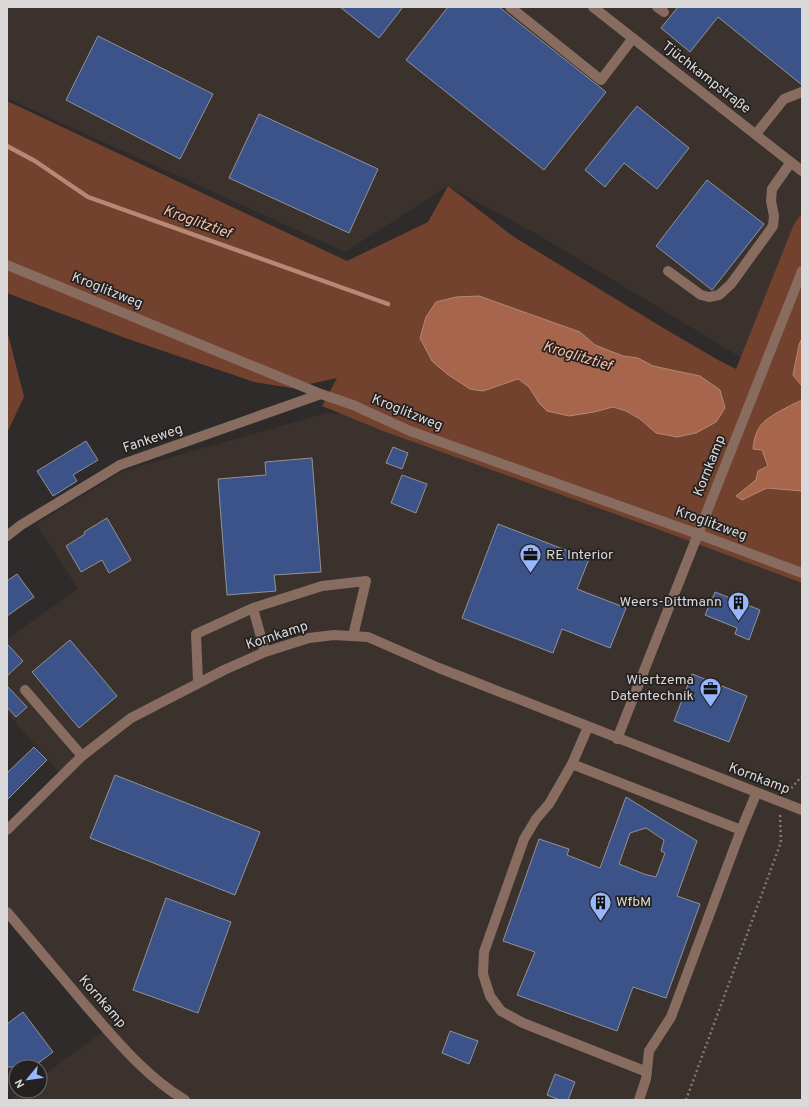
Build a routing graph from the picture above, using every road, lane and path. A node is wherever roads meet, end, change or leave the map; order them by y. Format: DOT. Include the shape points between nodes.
graph roads {
  1 [pos="510,7"];
  2 [pos="593,7"];
  3 [pos="633,38"];
  4 [pos="802,92"];
  5 [pos="756,134"];
  6 [pos="791,162"];
  7 [pos="802,171"];
  8 [pos="7,264"];
  9 [pos="668,271"];
  10 [pos="802,271"];
  11 [pos="321,394"];
  12 [pos="698,534"];
  13 [pos="7,536"];
  14 [pos="802,573"];
  15 [pos="253,608"];
  16 [pos="353,636"];
  17 [pos="266,652"];
  18 [pos="198,682"];
  19 [pos="25,690"];
  20 [pos="588,727"];
  21 [pos="617,739"];
  22 [pos="82,756"];
  23 [pos="572,764"];
  24 [pos="756,794"];
  25 [pos="802,810"];
  26 [pos="7,830"];
  27 [pos="741,830"];
  28 [pos="781,842"];
  29 [pos="7,912"];
  30 [pos="647,1072"];
  31 [pos="185,1100"];
  32 [pos="639,1100"];
  33 [pos="686,1100"];
  1 -- 3 [label="street" via="601,80"];
  2 -- 3 [label="street, Tjüchkampstraße"];
  3 -- 5 [label="street, Tjüchkampstraße"];
  4 -- 5 [label="street" via="784,99"];
  5 -- 6 [label="street, Tjüchkampstraße"];
  6 -- 7 [label="street, Tjüchkampstraße"];
  6 -- 9 [label="street" via="772,189 770,201 774,216 773,226 731,284 719,295 702,295"];
  8 -- 11 [label="street, Kroglitzweg"];
  10 -- 12 [label="street, Kornkamp"];
  11 -- 12 [label="street, Kroglitzweg" via="410,431"];
  11 -- 13 [label="street, Fankeweg" via="120,465"];
  12 -- 14 [label="street, Kroglitzweg"];
  12 -- 21 [label="street, Kornkamp"];
  15 -- 16 [label="street" via="322,586 366,581"];
  15 -- 17 [label="street"];
  15 -- 18 [label="street" via="196,634"];
  16 -- 17 [label="street, Kornkamp" via="309,638"];
  16 -- 20 [label="street, Kornkamp" via="368,637"];
  17 -- 18 [label="street, Kornkamp"];
  18 -- 22 [label="street, Kornkamp" via="131,718"];
  19 -- 22 [label="street"];
  20 -- 21 [label="street, Kornkamp"];
  20 -- 23 [label="street"];
  21 -- 24 [label="street, Kornkamp"];
  22 -- 26 [label="street, Kornkamp"];
  23 -- 27 [label="street"];
  23 -- 30 [label="street" via="549,804 524,839 484,952 483,974 490,996 501,1011 523,1023"];
  24 -- 25 [label="street, Kornkamp"];
  24 -- 27 [label="street"];
  27 -- 30 [label="street" via="671,1017 650,1051"];
  28 -- 33 [label="path"];
  29 -- 31 [label="street, Kornkamp" via="146,1072"];
  30 -- 32 [label="street"];
}
